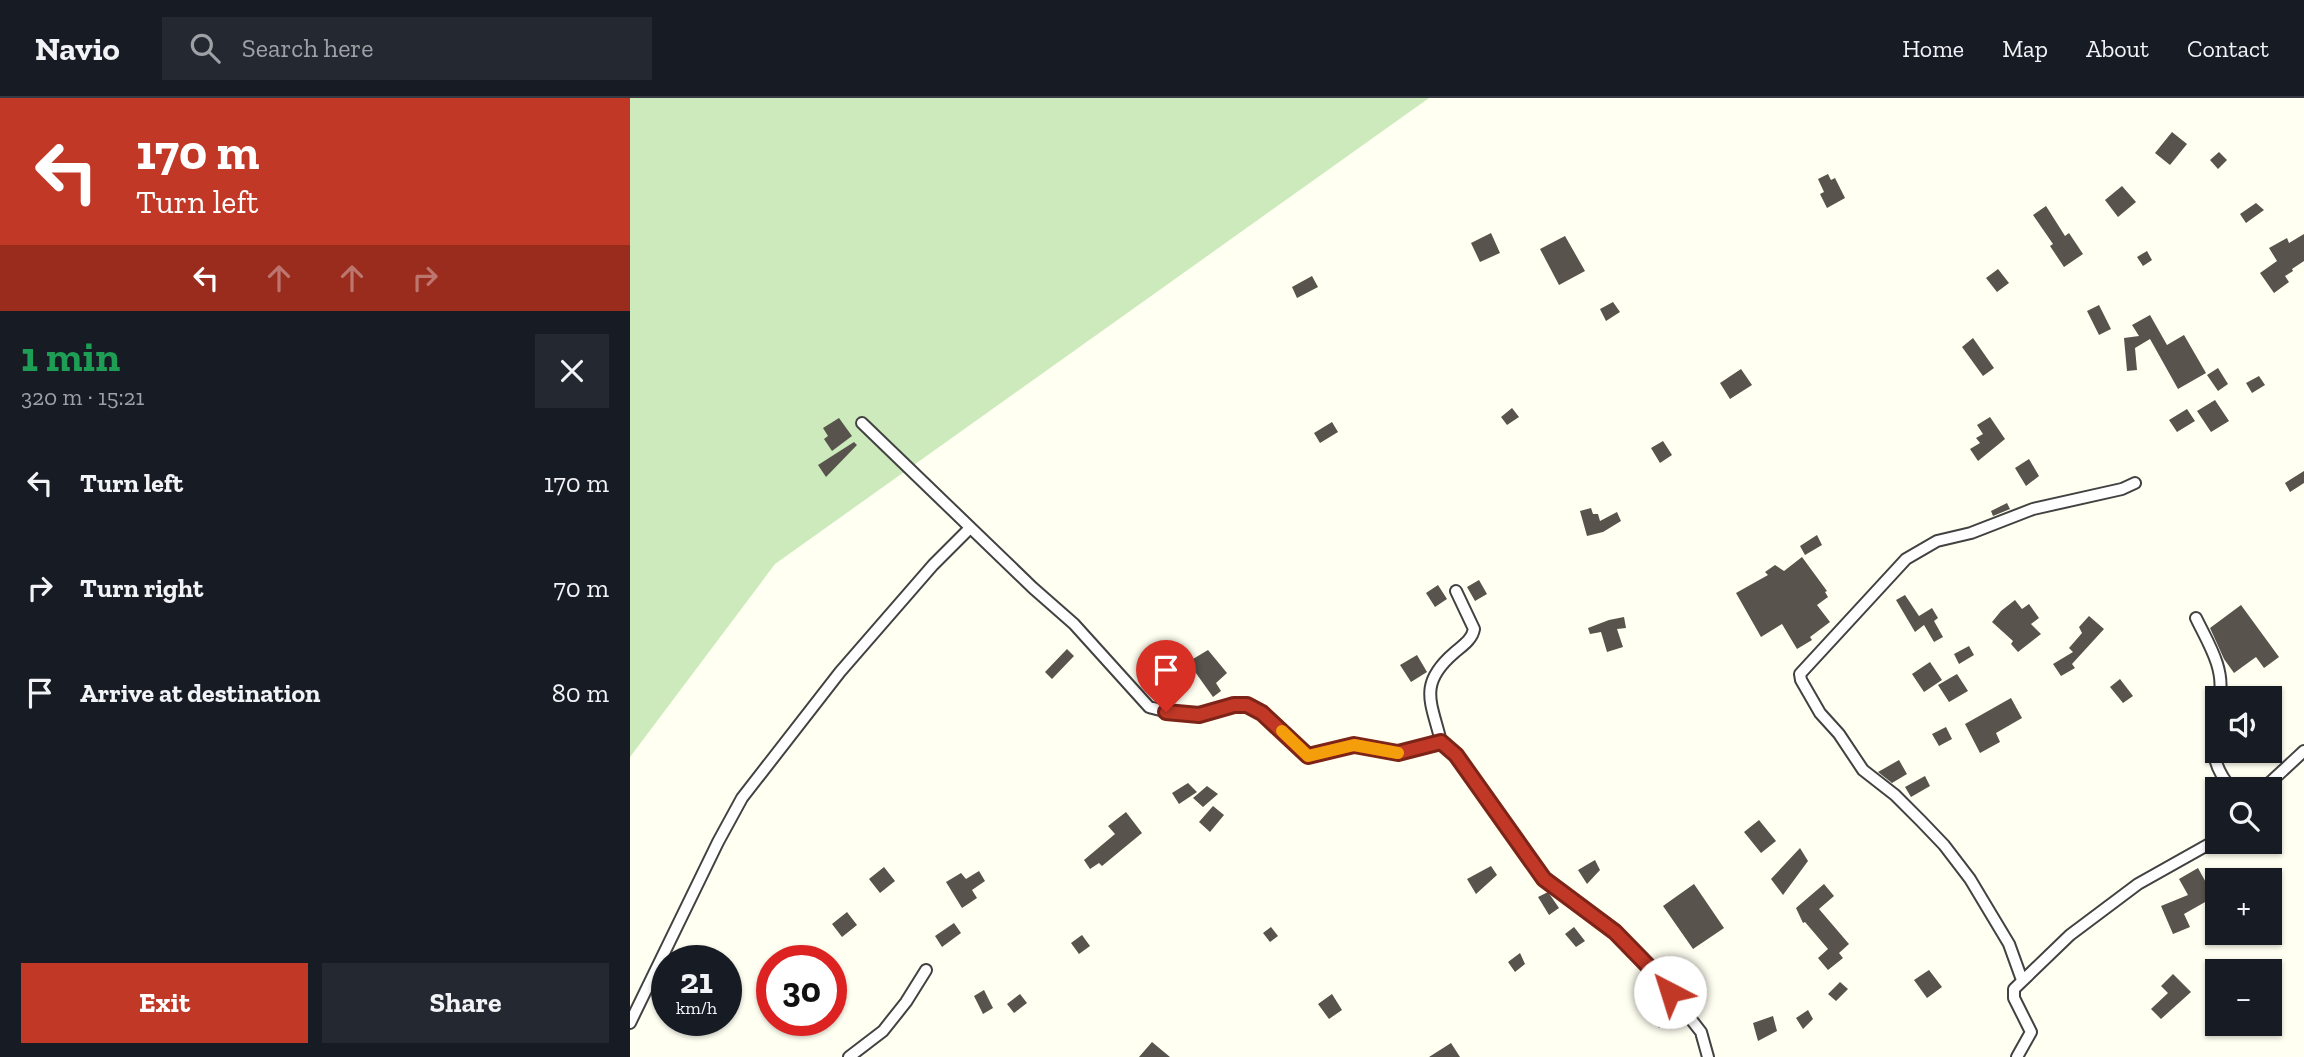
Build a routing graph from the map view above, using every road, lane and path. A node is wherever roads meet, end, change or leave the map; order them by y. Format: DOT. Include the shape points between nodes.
graph roads {
  1 [pos="862,423"];
  2 [pos="2135,483"];
  3 [pos="970,528"];
  4 [pos="1456,591"];
  5 [pos="2196,618"];
  6 [pos="2222,686"];
  7 [pos="1441,742"];
  8 [pos="2304,751"];
  9 [pos="2276,777"];
  10 [pos="2205,846"];
  11 [pos="926,970"];
  12 [pos="2022,980"];
  13 [pos="630,1023"];
  14 [pos="849,1057"];
  15 [pos="1708,1057"];
  16 [pos="2017,1057"];
  1 -- 3 [label="street"];
  2 -- 12 [label="street" via="2033,509 1937,541 1906,559 1800,674 1820,713 1863,770 1937,837 1970,878 2009,944"];
  3 -- 7 [label="street" via="1074,624 1149,706 1199,715 1247,705 1308,756 1354,745 1398,753"];
  3 -- 13 [label="street" via="840,672 742,798"];
  4 -- 7 [label="street" via="1474,629 1429,690"];
  5 -- 6 [label="street"];
  7 -- 15 [label="street" via="1456,755 1544,879 1615,932 1654,972 1701,1032"];
  8 -- 9 [label="street"];
  10 -- 12 [label="street" via="2138,884 2070,935"];
  11 -- 14 [label="street" via="883,1031"];
  12 -- 16 [label="street" via="2014,989 2014,998 2031,1032"];
}
